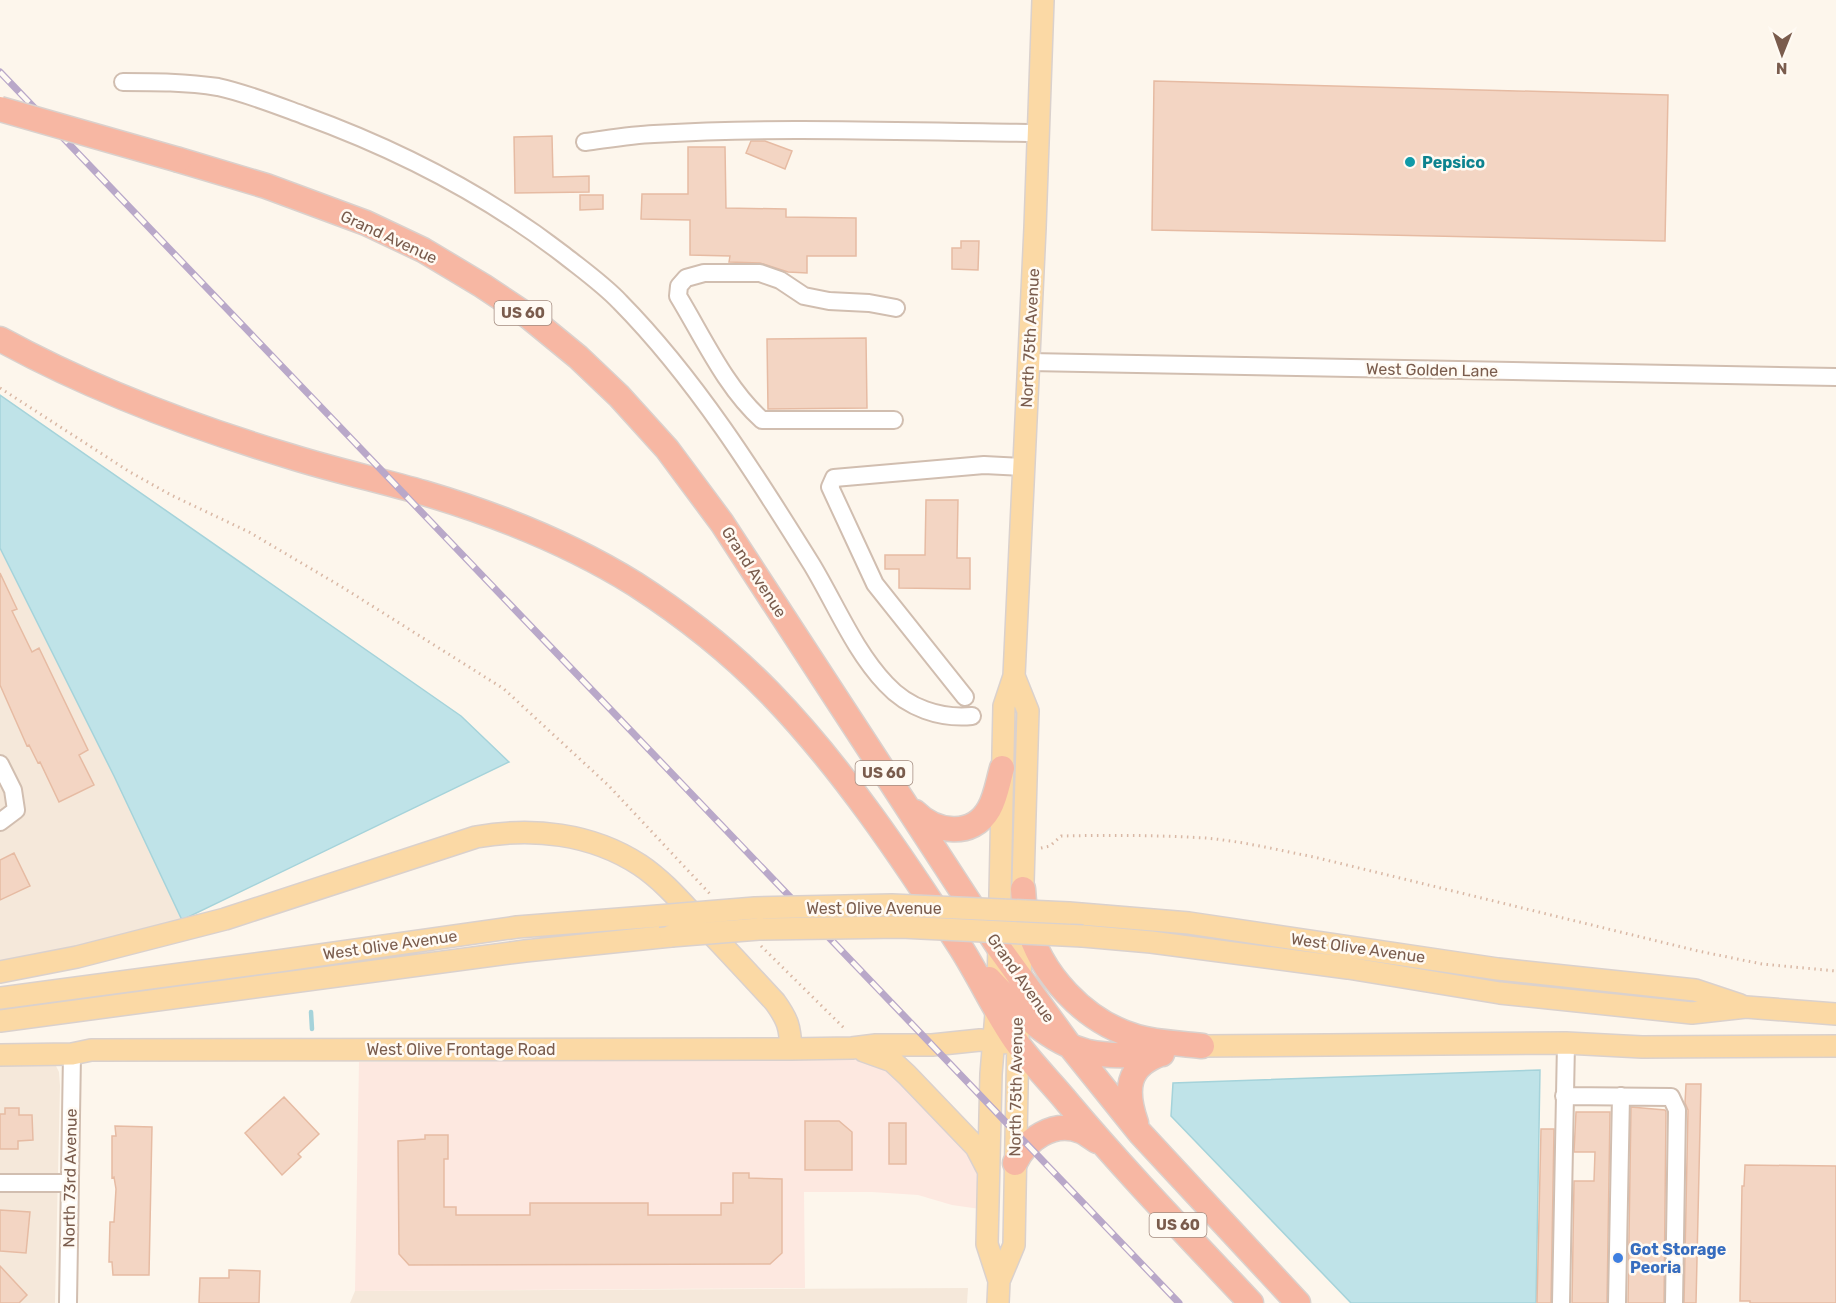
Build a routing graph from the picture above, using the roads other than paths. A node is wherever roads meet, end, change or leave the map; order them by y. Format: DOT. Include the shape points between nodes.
graph roads {
  1 [pos="1043,0"];
  2 [pos="123,82"];
  3 [pos="0,109"];
  4 [pos="1039,133"];
  5 [pos="585,142"];
  6 [pos="896,308"];
  7 [pos="0,339"];
  8 [pos="1029,362"];
  9 [pos="1836,377"];
  10 [pos="894,420"];
  11 [pos="1024,467"];
  12 [pos="1014,676"];
  13 [pos="965,697"];
  14 [pos="972,716"];
  15 [pos="0,764"];
  16 [pos="1002,768"];
  17 [pos="898,795"];
  18 [pos="0,822"];
  19 [pos="1023,889"];
  20 [pos="999,948"];
  21 [pos="0,972"];
  22 [pos="1020,978"];
  23 [pos="0,998"];
  24 [pos="1004,1003"];
  25 [pos="1746,1007"];
  26 [pos="1836,1014"];
  27 [pos="0,1021"];
  28 [pos="852,1042"];
  29 [pos="1006,1043"];
  30 [pos="1566,1043"];
  31 [pos="1070,1046"];
  32 [pos="1202,1046"];
  33 [pos="1836,1046"];
  34 [pos="791,1049"];
  35 [pos="0,1054"];
  36 [pos="72,1054"];
  37 [pos="1162,1054"];
  38 [pos="1090,1070"];
  39 [pos="1564,1096"];
  40 [pos="1622,1096"];
  41 [pos="1140,1133"];
  42 [pos="1105,1146"];
  43 [pos="1015,1163"];
  44 [pos="989,1172"];
  45 [pos="0,1183"];
  46 [pos="70,1183"];
  47 [pos="999,1281"];
  48 [pos="68,1303"];
  49 [pos="999,1303"];
  50 [pos="1251,1303"];
  51 [pos="1298,1303"];
  52 [pos="1561,1303"];
  53 [pos="1617,1303"];
  54 [pos="1674,1303"];
  1 -- 4 [label="main road, North 75th Avenue"];
  2 -- 14 [label="street" via="220,88 282,107 404,155 530,229 620,301 670,359 746,464 830,594 859,650 887,686 936,715"];
  3 -- 17 [label="highway, Grand Avenue / US 60, bridge" via="266,186 376,227 423,250 528,316 578,357 668,449 771,597"];
  4 -- 5 [label="street" via="794,131 653,134"];
  4 -- 8 [label="main road, North 75th Avenue"];
  6 -- 10 [label="street" via="804,296 780,280 760,273 704,273 686,278 679,286 678,296 735,390 762,420"];
  7 -- 24 [label="highway, Grand Avenue / US 60" via="72,376 188,424 488,514 554,542 630,581 672,608 768,691 800,726 882,830 961,948"];
  8 -- 9 [label="street, West Golden Lane"];
  8 -- 11 [label="main road, North 75th Avenue"];
  11 -- 12 [label="main road, North 75th Avenue"];
  11 -- 13 [label="street" via="984,465 834,478 830,487 875,584"];
  12 -- 16 [label="main road, North 75th Avenue" via="1004,706"];
  12 -- 19 [label="main road, North 75th Avenue" via="1028,711"];
  15 -- 18 [label="street" via="13,790 16,810"];
  16 -- 17 [label="highway" via="988,810 975,824 964,828 945,829 931,824"];
  16 -- 20 [label="main road, North 75th Avenue"];
  17 -- 20 [label="highway, Grand Avenue / US 60"];
  19 -- 22 [label="main road, North 75th Avenue"];
  19 -- 32 [label="highway" via="1026,920 1036,946 1077,1003 1136,1037"];
  20 -- 22 [label="highway, Grand Avenue / US 60"];
  20 -- 24 [label="main road, North 75th Avenue"];
  21 -- 34 [label="main road" via="77,957 225,919 476,837 504,832 555,833 621,855 673,892 775,1002 790,1028"];
  22 -- 24 [label="main road, North 75th Avenue"];
  22 -- 31 [label="highway, Grand Avenue / US 60"];
  23 -- 25 [label="main road, West Olive Avenue, bridge" via="517,927 755,908 892,905 1189,923 1498,969 1695,990"];
  24 -- 29 [label="highway, US 60"];
  24 -- 31 [label="highway"];
  25 -- 26 [label="main road, West Olive Avenue"];
  25 -- 27 [label="main road, West Olive Avenue, bridge" via="1692,1013 1500,993 1151,942 901,927 759,929 525,951"];
  28 -- 29 [label="main road"];
  28 -- 34 [label="main road, West Olive Frontage Road"];
  28 -- 44 [label="main road" via="892,1061 976,1147"];
  29 -- 38 [label="highway" via="1052,1053"];
  29 -- 42 [label="highway, US 60"];
  29 -- 43 [label="main road, North 75th Avenue"];
  29 -- 44 [label="main road, North 75th Avenue" via="991,1074"];
  30 -- 32 [label="main road"];
  30 -- 33 [label="main road" via="1653,1047"];
  30 -- 39 [label="street"];
  31 -- 37 [label="highway" via="1109,1054"];
  31 -- 38 [label="highway, Grand Avenue / US 60"];
  32 -- 37 [label="highway"];
  34 -- 36 [label="main road, West Olive Frontage Road" via="91,1050"];
  35 -- 36 [label="main road, West Olive Frontage Road"];
  36 -- 46 [label="street, North 73rd Avenue"];
  37 -- 41 [label="highway" via="1140,1065 1129,1089"];
  38 -- 41 [label="highway, Grand Avenue / US 60"];
  39 -- 40 [label="street"];
  39 -- 52 [label="street"];
  40 -- 53 [label="street"];
  40 -- 54 [label="street" via="1671,1096 1677,1110"];
  41 -- 51 [label="highway, Grand Avenue / US 60"];
  42 -- 43 [label="highway" via="1081,1131 1049,1131 1027,1144"];
  42 -- 50 [label="highway, US 60"];
  43 -- 47 [label="main road, North 75th Avenue" via="1014,1245"];
  44 -- 47 [label="main road, North 75th Avenue" via="987,1244"];
  45 -- 46 [label="street"];
  46 -- 48 [label="street, North 73rd Avenue"];
  47 -- 49 [label="main road, North 75th Avenue"];
}
